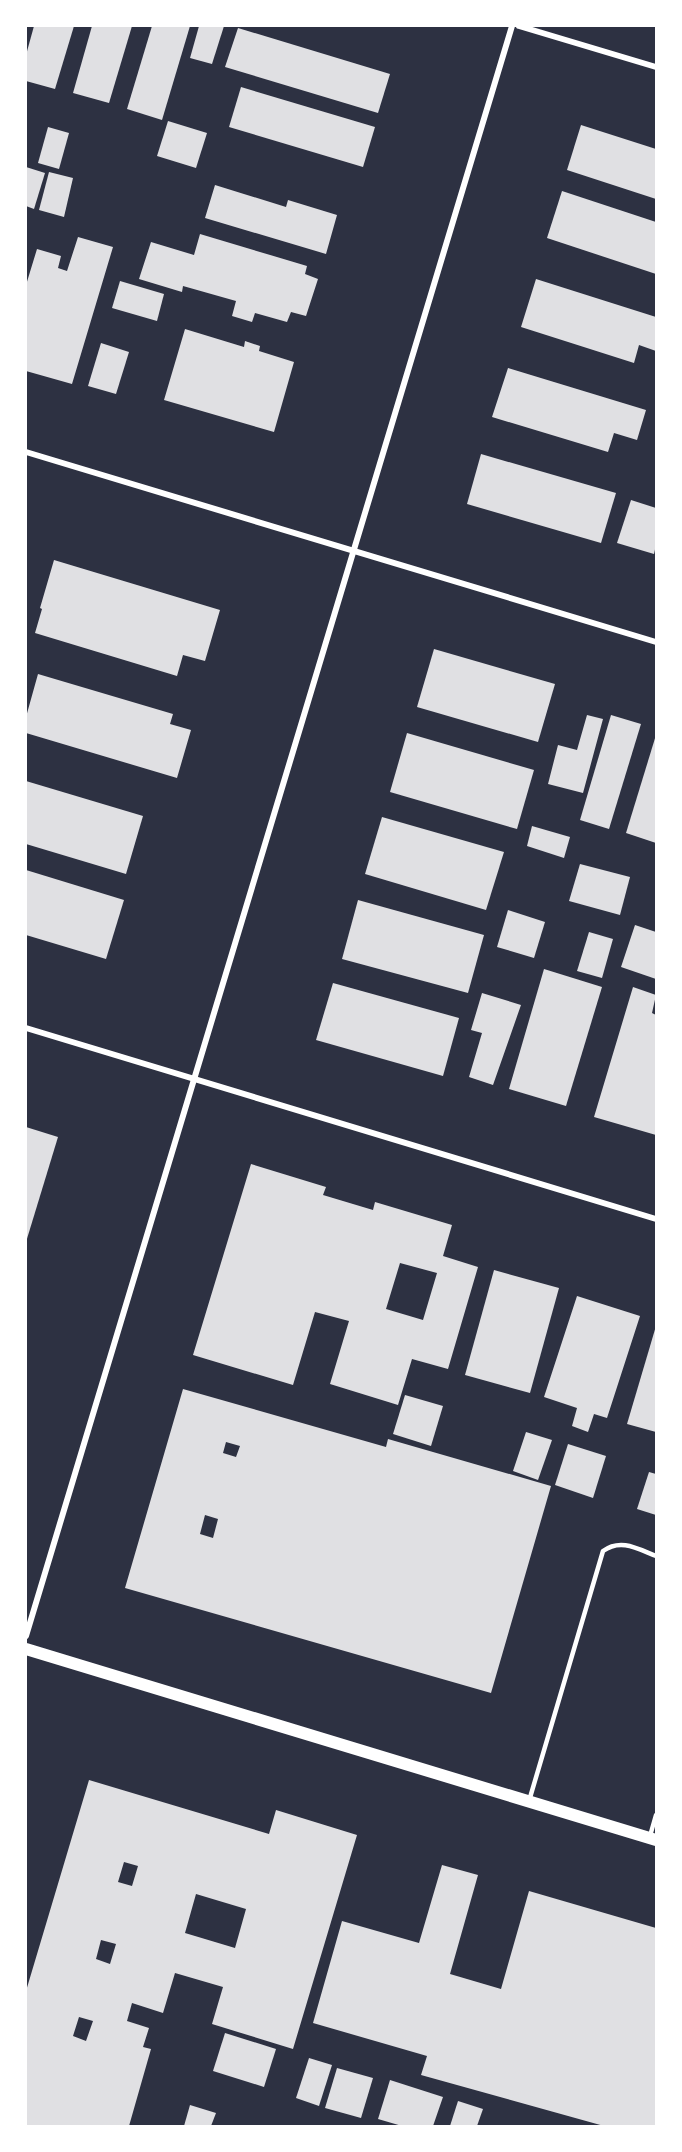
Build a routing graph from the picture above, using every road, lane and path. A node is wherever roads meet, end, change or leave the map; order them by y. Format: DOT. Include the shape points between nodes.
graph roads {
  1 [pos="512,26"];
  2 [pos="519,26"];
  3 [pos="657,67"];
  4 [pos="26,452"];
  5 [pos="354,550"];
  6 [pos="657,642"];
  7 [pos="26,1028"];
  8 [pos="194,1079"];
  9 [pos="657,1219"];
  10 [pos="657,1556"];
  11 [pos="26,1636"];
  12 [pos="26,1649"];
  13 [pos="529,1801"];
  14 [pos="657,1815"];
  15 [pos="653,1839"];
  1 -- 5 [label="street"];
  2 -- 3 [label="street"];
  4 -- 5 [label="street"];
  5 -- 6 [label="street"];
  5 -- 8 [label="street"];
  7 -- 8 [label="street"];
  8 -- 9 [label="street"];
  8 -- 11 [label="street"];
  10 -- 13 [label="lane" via="621,1543 603,1551"];
  12 -- 13 [label="main road"];
  13 -- 15 [label="main road"];
  14 -- 15 [label="lane"];
}
